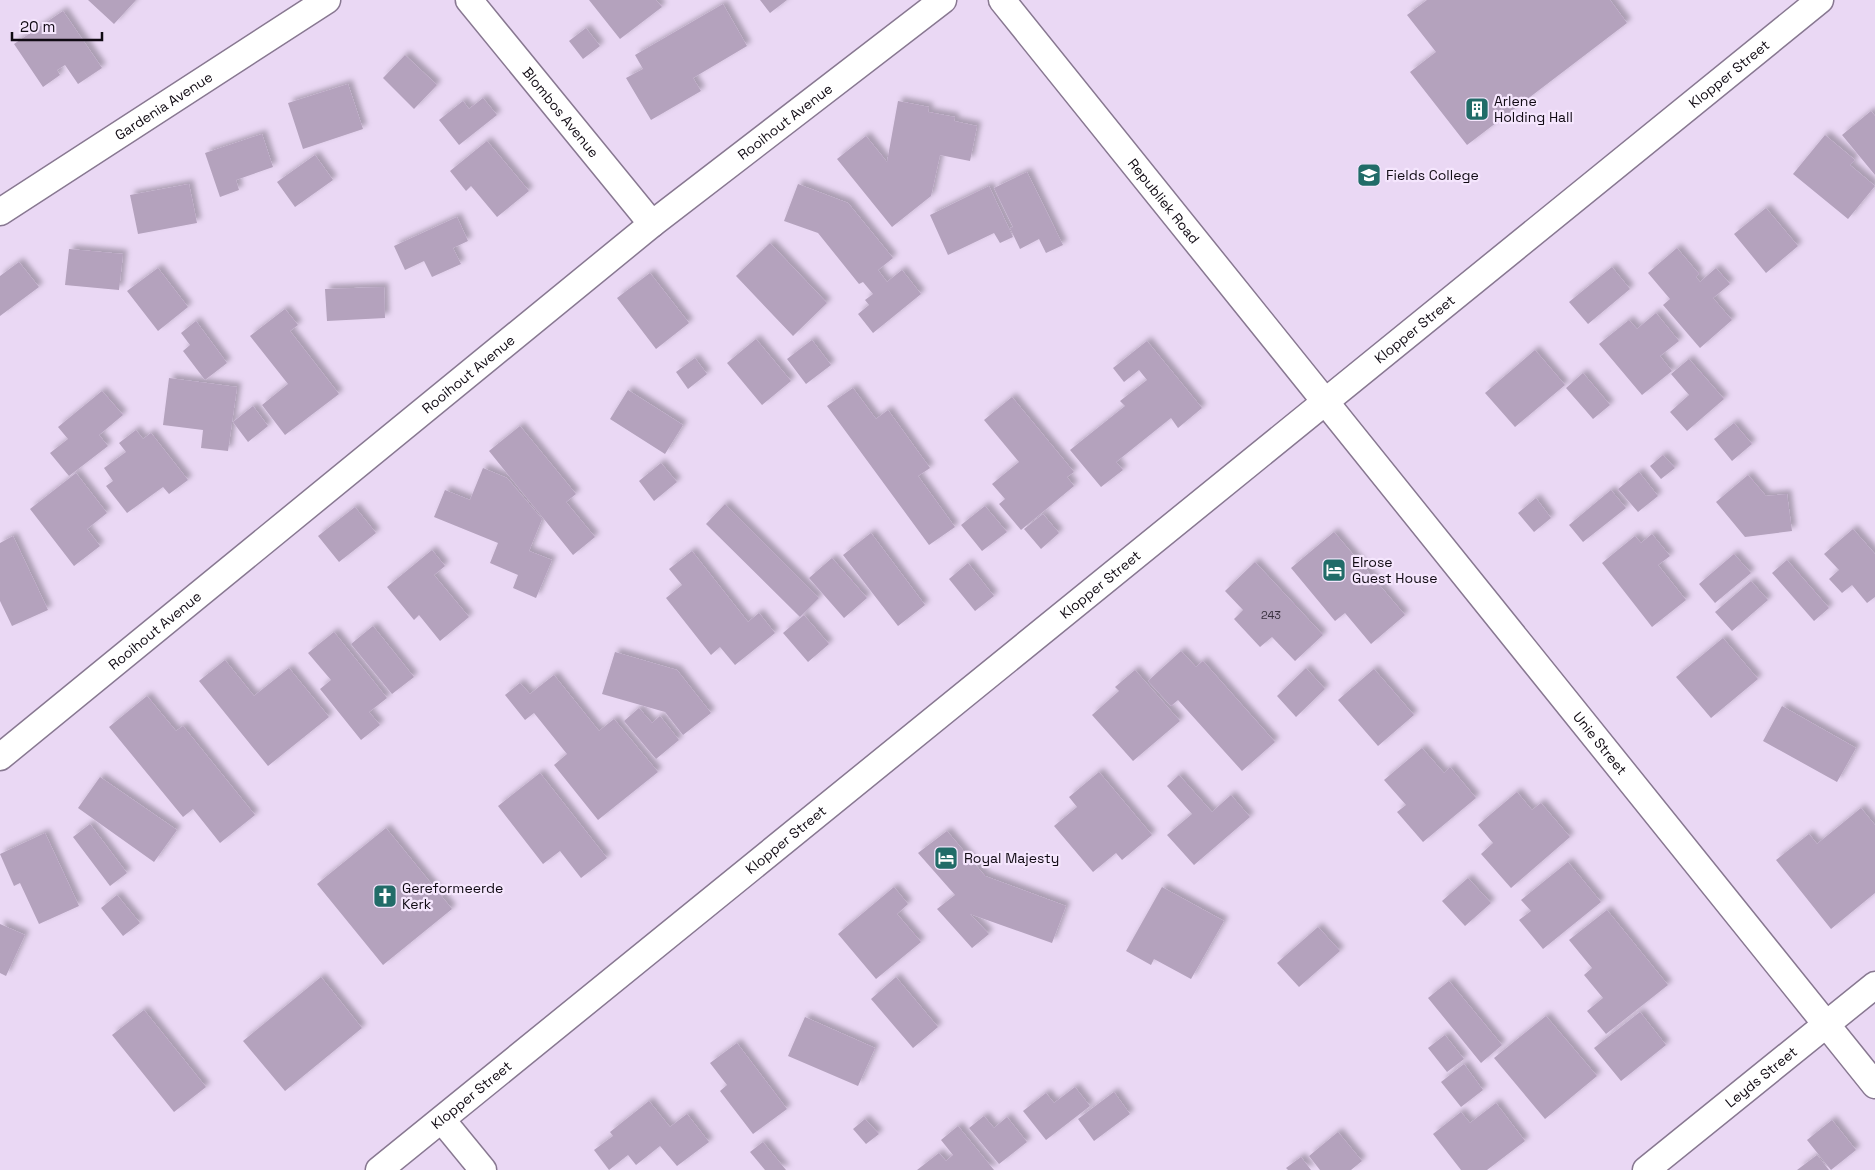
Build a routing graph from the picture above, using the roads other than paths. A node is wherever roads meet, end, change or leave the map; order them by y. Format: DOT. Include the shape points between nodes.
graph roads {
  1 [pos="327,0"];
  2 [pos="469,0"];
  3 [pos="943,0"];
  4 [pos="1002,0"];
  5 [pos="1820,0"];
  6 [pos="0,212"];
  7 [pos="652,224"];
  8 [pos="1324,400"];
  9 [pos="0,757"];
  10 [pos="1875,985"];
  11 [pos="1827,1024"];
  12 [pos="1875,1085"];
  13 [pos="442,1120"];
  14 [pos="379,1170"];
  15 [pos="483,1170"];
  16 [pos="1646,1170"];
  1 -- 6 [label="street, Gardenia Avenue"];
  2 -- 7 [label="street, Blombos Avenue"];
  3 -- 7 [label="street, Rooihout Avenue"];
  4 -- 8 [label="street, Republiek Road"];
  5 -- 8 [label="street, Klopper Street"];
  7 -- 9 [label="street, Rooihout Avenue"];
  8 -- 11 [label="street, Unie Street"];
  8 -- 13 [label="street, Klopper Street"];
  10 -- 11 [label="street, Leyds Street"];
  11 -- 12 [label="street, Unie Street"];
  11 -- 16 [label="street, Leyds Street"];
  13 -- 14 [label="street, Klopper Street"];
  13 -- 15 [label="street"];
}
